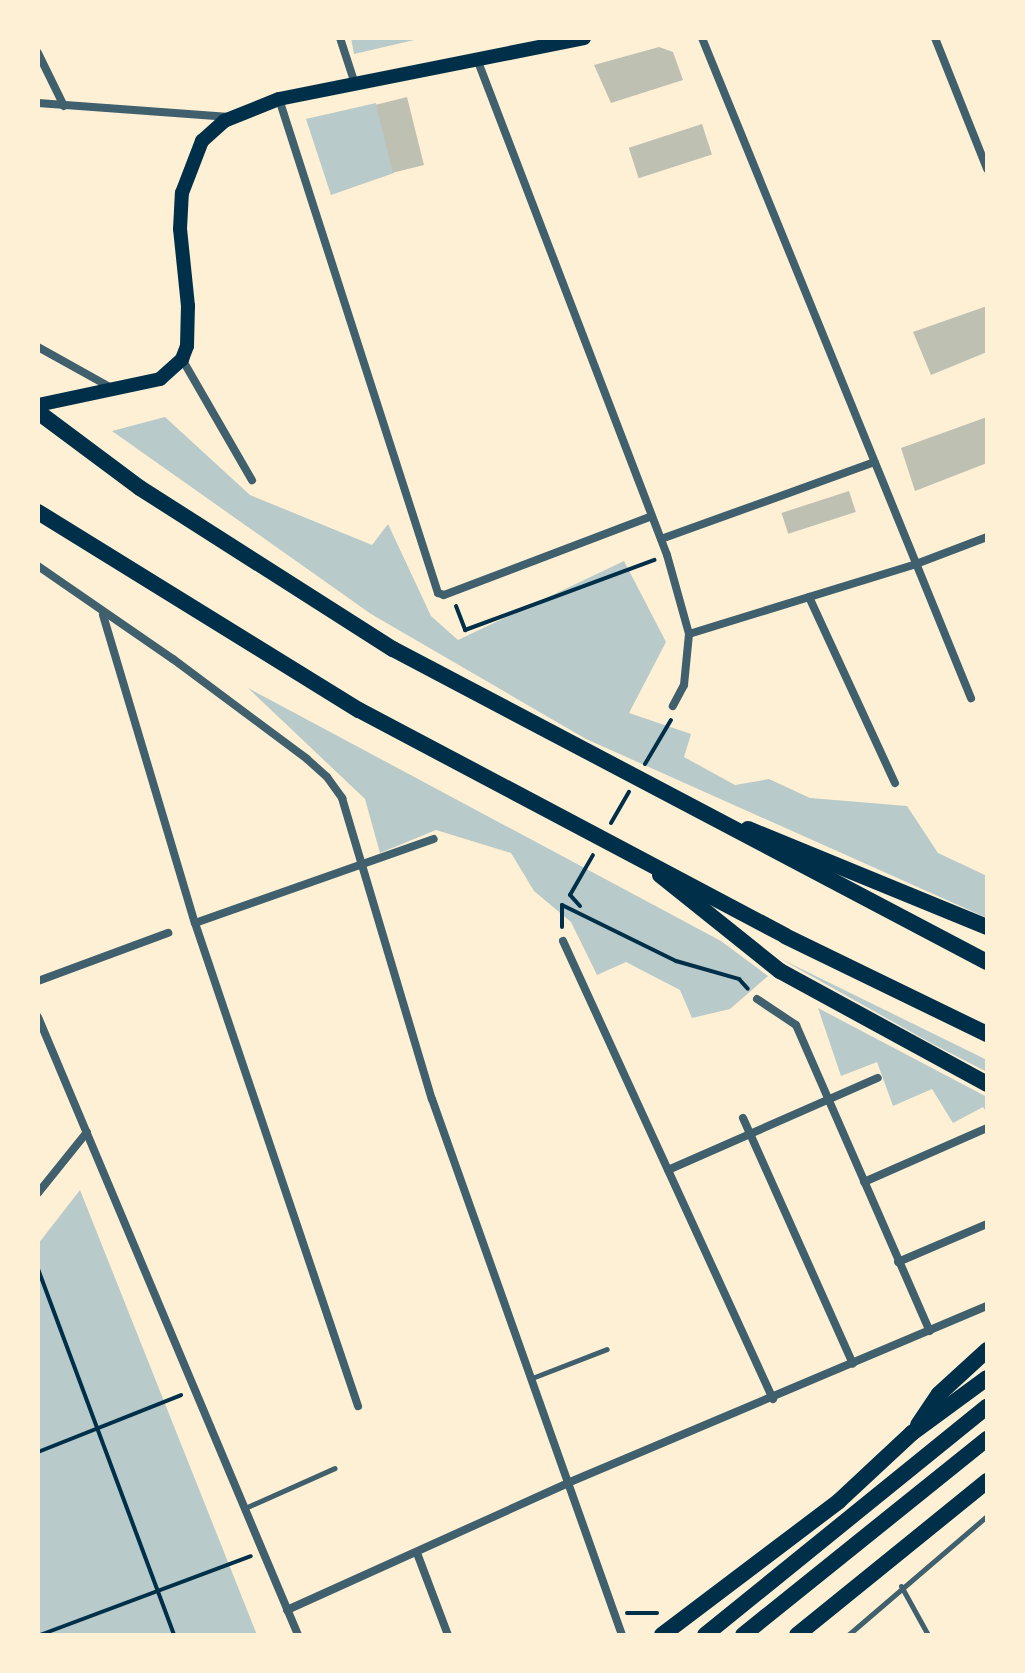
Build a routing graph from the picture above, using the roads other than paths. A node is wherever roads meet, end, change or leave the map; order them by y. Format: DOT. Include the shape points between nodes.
graph roads {
  1 [pos="340,38"];
  2 [pos="584,38"];
  3 [pos="702,38"];
  4 [pos="935,38"];
  5 [pos="565,40"];
  6 [pos="38,53"];
  7 [pos="477,59"];
  8 [pos="355,84"];
  9 [pos="279,99"];
  10 [pos="38,103"];
  11 [pos="64,106"];
  12 [pos="232,117"];
  13 [pos="987,169"];
  14 [pos="38,347"];
  15 [pos="182,359"];
  16 [pos="114,389"];
  17 [pos="38,405"];
  18 [pos="38,412"];
  19 [pos="875,462"];
  20 [pos="252,480"];
  21 [pos="38,512"];
  22 [pos="652,516"];
  23 [pos="987,537"];
  24 [pos="661,539"];
  25 [pos="916,564"];
  26 [pos="38,566"];
  27 [pos="809,597"];
  28 [pos="103,614"];
  29 [pos="689,634"];
  30 [pos="971,698"];
  31 [pos="673,706"];
  32 [pos="895,783"];
  33 [pos="666,796"];
  34 [pos="434,839"];
  35 [pos="637,856"];
  36 [pos="364,865"];
  37 [pos="195,923"];
  38 [pos="987,927"];
  39 [pos="168,933"];
  40 [pos="563,941"];
  41 [pos="987,962"];
  42 [pos="38,981"];
  43 [pos="757,999"];
  44 [pos="38,1017"];
  45 [pos="987,1034"];
  46 [pos="878,1078"];
  47 [pos="987,1084"];
  48 [pos="828,1100"];
  49 [pos="743,1118"];
  50 [pos="987,1128"];
  51 [pos="87,1132"];
  52 [pos="750,1134"];
  53 [pos="668,1170"];
  54 [pos="864,1182"];
  55 [pos="38,1193"];
  56 [pos="987,1224"];
  57 [pos="898,1262"];
  58 [pos="987,1306"];
  59 [pos="930,1331"];
  60 [pos="607,1349"];
  61 [pos="987,1350"];
  62 [pos="853,1364"];
  63 [pos="532,1378"];
  64 [pos="987,1378"];
  65 [pos="773,1399"];
  66 [pos="358,1406"];
  67 [pos="987,1407"];
  68 [pos="912,1433"];
  69 [pos="987,1439"];
  70 [pos="335,1468"];
  71 [pos="987,1481"];
  72 [pos="570,1482"];
  73 [pos="244,1508"];
  74 [pos="987,1516"];
  75 [pos="417,1553"];
  76 [pos="901,1586"];
  77 [pos="287,1610"];
  78 [pos="298,1635"];
  79 [pos="448,1635"];
  80 [pos="622,1635"];
  81 [pos="662,1635"];
  82 [pos="705,1635"];
  83 [pos="743,1635"];
  84 [pos="797,1635"];
  85 [pos="848,1635"];
  86 [pos="928,1635"];
  1 -- 8 [label="street"];
  2 -- 5 [label="main road"];
  3 -- 19 [label="street"];
  4 -- 13 [label="street"];
  5 -- 7 [label="main road"];
  6 -- 11 [label="street"];
  7 -- 8 [label="main road"];
  7 -- 22 [label="street"];
  8 -- 9 [label="main road"];
  9 -- 12 [label="main road"];
  9 -- 22 [label="street" via="438,593"];
  10 -- 11 [label="street"];
  11 -- 12 [label="street"];
  12 -- 15 [label="main road" via="202,141 185,177 180,211 188,306"];
  14 -- 16 [label="street"];
  15 -- 16 [label="main road" via="160,379"];
  15 -- 20 [label="street"];
  16 -- 17 [label="main road"];
  18 -- 33 [label="main road" via="140,488 393,649"];
  19 -- 24 [label="street"];
  19 -- 25 [label="street"];
  21 -- 35 [label="main road" via="359,710"];
  22 -- 24 [label="street"];
  23 -- 25 [label="street"];
  24 -- 29 [label="street"];
  25 -- 27 [label="street"];
  25 -- 30 [label="street"];
  26 -- 28 [label="street"];
  27 -- 29 [label="street"];
  27 -- 32 [label="street"];
  28 -- 36 [label="street" via="173,659 327,777 342,798"];
  28 -- 37 [label="street"];
  29 -- 31 [label="street" via="684,685"];
  33 -- 38 [label="main road"];
  33 -- 41 [label="main road"];
  34 -- 36 [label="street"];
  35 -- 45 [label="main road" via="785,936"];
  35 -- 47 [label="main road" via="780,971"];
  36 -- 37 [label="street"];
  36 -- 63 [label="street" via="432,1099"];
  37 -- 66 [label="street"];
  39 -- 42 [label="street"];
  40 -- 53 [label="street"];
  43 -- 48 [label="street" via="796,1025"];
  44 -- 51 [label="street"];
  46 -- 48 [label="street"];
  48 -- 52 [label="street"];
  48 -- 54 [label="street"];
  49 -- 52 [label="street"];
  50 -- 54 [label="street"];
  51 -- 55 [label="street"];
  51 -- 73 [label="street"];
  52 -- 53 [label="street"];
  52 -- 62 [label="street"];
  53 -- 65 [label="street"];
  54 -- 57 [label="street"];
  56 -- 57 [label="street"];
  57 -- 59 [label="street"];
  58 -- 59 [label="street"];
  59 -- 62 [label="street"];
  60 -- 63 [label="lane"];
  61 -- 68 [label="main road" via="939,1394"];
  62 -- 65 [label="street"];
  63 -- 72 [label="street"];
  64 -- 68 [label="main road"];
  65 -- 72 [label="street"];
  67 -- 82 [label="main road"];
  68 -- 81 [label="main road" via="839,1501"];
  69 -- 83 [label="main road"];
  70 -- 73 [label="lane"];
  71 -- 84 [label="main road"];
  72 -- 75 [label="street"];
  72 -- 80 [label="street"];
  73 -- 77 [label="street"];
  74 -- 76 [label="lane"];
  75 -- 77 [label="street"];
  75 -- 79 [label="street"];
  76 -- 85 [label="lane"];
  76 -- 86 [label="lane"];
  77 -- 78 [label="street"];
}
